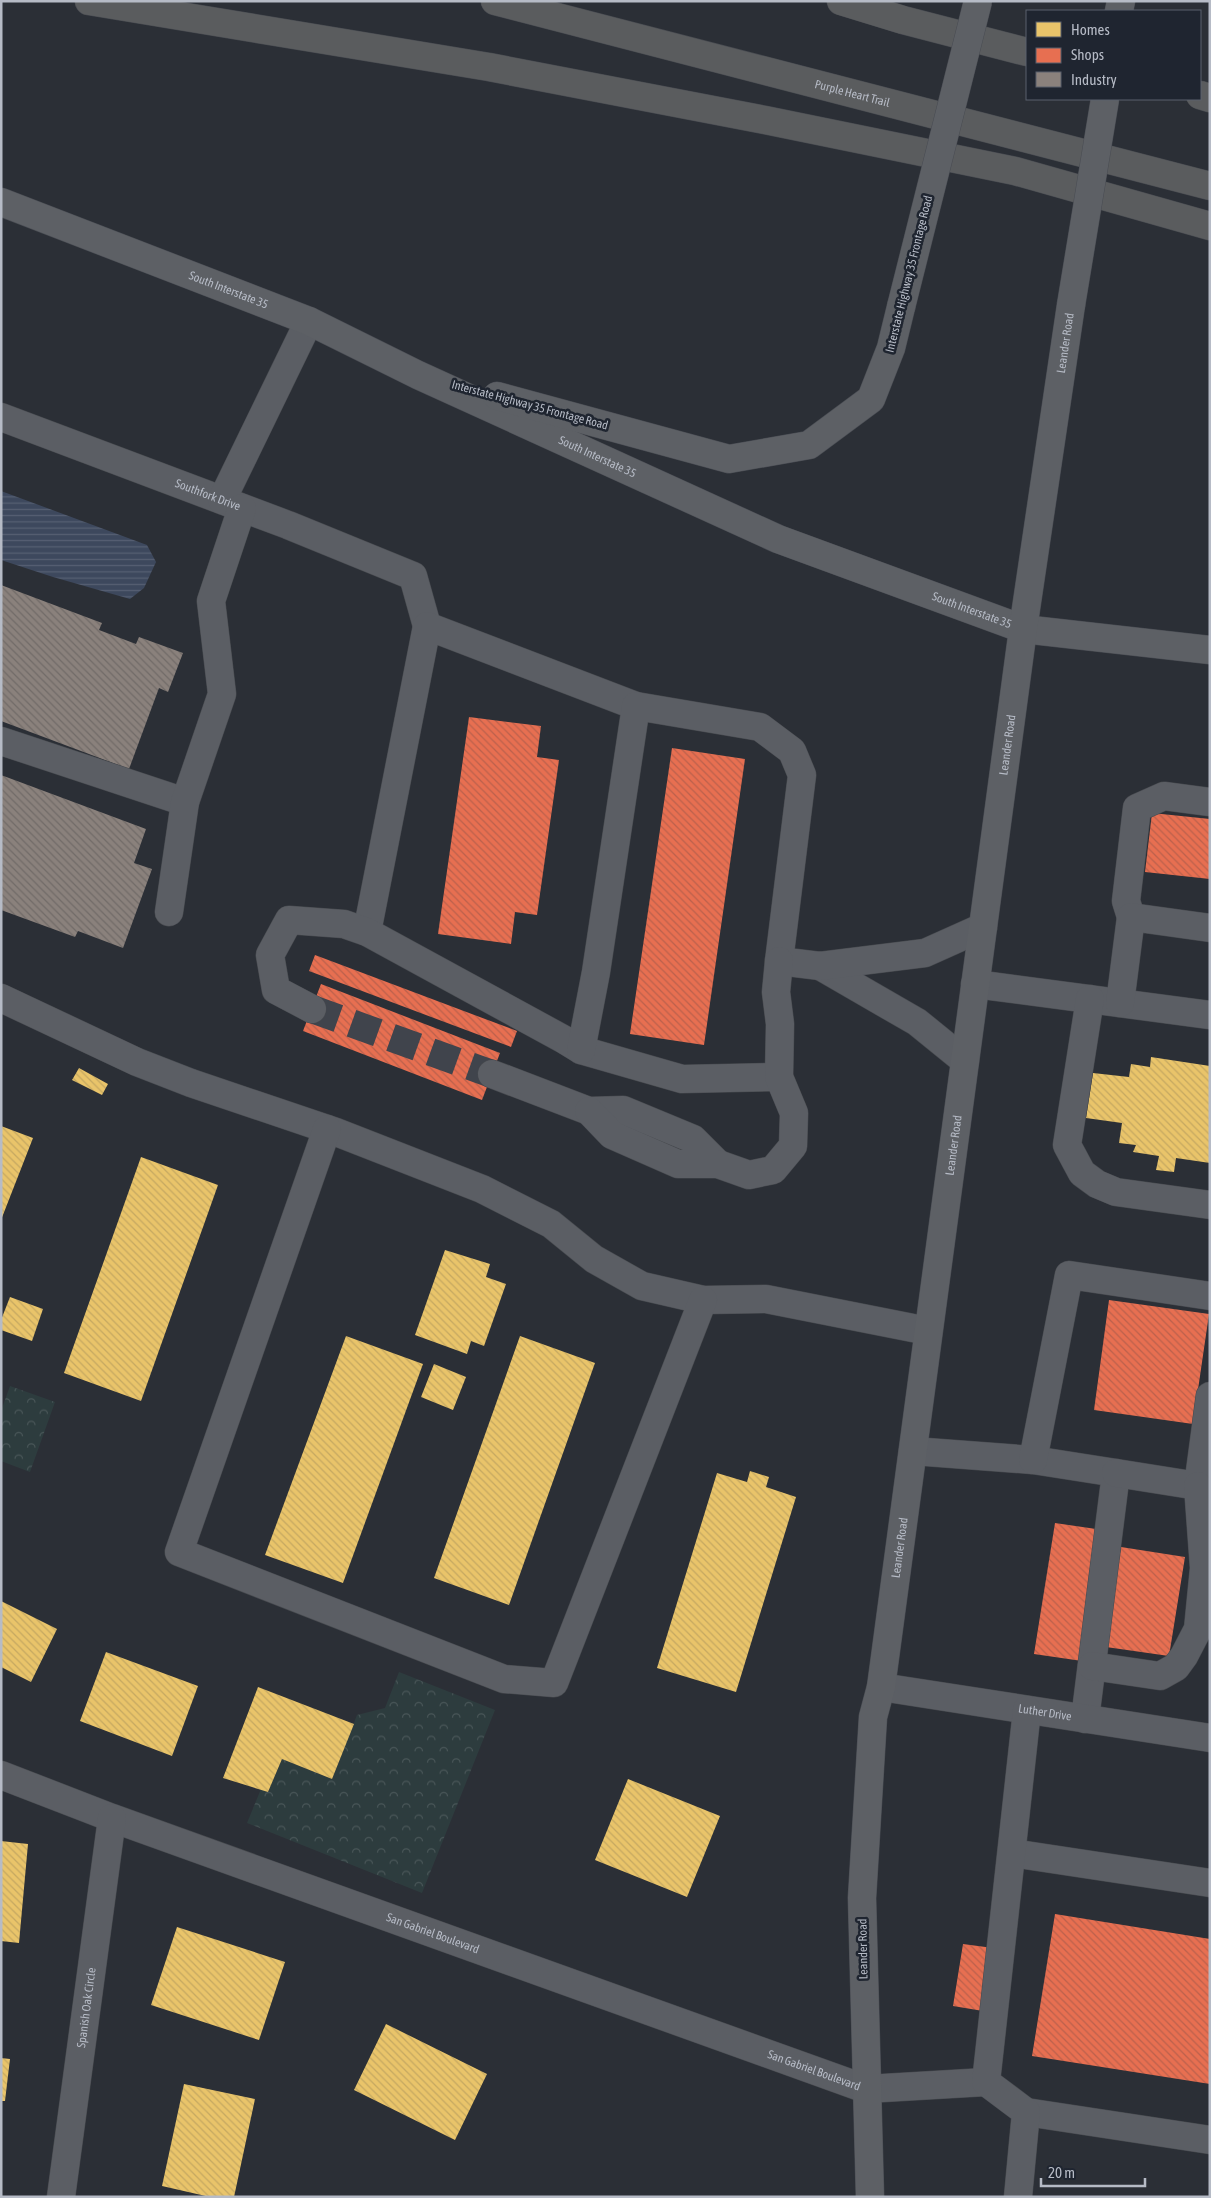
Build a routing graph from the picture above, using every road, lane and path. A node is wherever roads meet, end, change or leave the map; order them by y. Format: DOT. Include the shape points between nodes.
graph roads {
  1 [pos="89,1"];
  2 [pos="495,1"];
  3 [pos="841,1"];
  4 [pos="978,1"];
  5 [pos="894,11"];
  6 [pos="1026,52"];
  7 [pos="1105,100"];
  8 [pos="1210,186"];
  9 [pos="1,202"];
  10 [pos="1210,226"];
  11 [pos="309,321"];
  12 [pos="418,375"];
  13 [pos="1,417"];
  14 [pos="232,504"];
  15 [pos="427,626"];
  16 [pos="1022,629"];
  17 [pos="1210,650"];
  18 [pos="636,706"];
  19 [pos="1,740"];
  20 [pos="185,802"];
  21 [pos="1210,802"];
  22 [pos="169,912"];
  23 [pos="1131,918"];
  24 [pos="983,927"];
  25 [pos="1210,928"];
  26 [pos="367,932"];
  27 [pos="779,961"];
  28 [pos="820,966"];
  29 [pos="975,984"];
  30 [pos="1,998"];
  31 [pos="1090,999"];
  32 [pos="1120,1003"];
  33 [pos="312,1008"];
  34 [pos="1210,1015"];
  35 [pos="581,1050"];
  36 [pos="965,1061"];
  37 [pos="492,1074"];
  38 [pos="779,1076"];
  39 [pos="327,1128"];
  40 [pos="1210,1205"];
  41 [pos="1210,1296"];
  42 [pos="703,1300"];
  43 [pos="928,1331"];
  44 [pos="1210,1396"];
  45 [pos="913,1451"];
  46 [pos="1032,1460"];
  47 [pos="1116,1473"];
  48 [pos="1198,1486"];
  49 [pos="1092,1666"];
  50 [pos="881,1687"];
  51 [pos="1027,1710"];
  52 [pos="1085,1719"];
  53 [pos="1210,1738"];
  54 [pos="1,1775"];
  55 [pos="112,1818"];
  56 [pos="1012,1853"];
  57 [pos="1210,1883"];
  58 [pos="986,2082"];
  59 [pos="866,2089"];
  60 [pos="1026,2112"];
  61 [pos="1210,2140"];
  62 [pos="61,2197"];
  63 [pos="870,2197"];
  64 [pos="1018,2197"];
  1 -- 10 [label="highway" via="489,67 765,120 1015,171"];
  2 -- 8 [label="highway, Purple Heart Trail"];
  3 -- 5 [label="highway"];
  4 -- 12 [label="main road, Interstate Highway 35 Frontage Road, bridge" via="891,348 871,399 809,445 729,460"];
  5 -- 6 [label="highway"];
  7 -- 16 [label="main road, Leander Road, bridge" via="1070,305"];
  9 -- 11 [label="main road, South Interstate 35"];
  11 -- 12 [label="main road, South Interstate 35"];
  11 -- 14 [label="street"];
  12 -- 16 [label="main road, South Interstate 35" via="778,538"];
  13 -- 14 [label="street, Southfork Drive"];
  14 -- 15 [label="street, Southfork Drive" via="413,576"];
  14 -- 20 [label="street" via="211,601 222,694"];
  15 -- 18 [label="street"];
  15 -- 26 [label="street"];
  16 -- 17 [label="main road, South Interstate 35"];
  16 -- 24 [label="main road, Leander Road"];
  18 -- 27 [label="street" via="760,727 792,751 802,775"];
  18 -- 35 [label="street"];
  19 -- 20 [label="street"];
  20 -- 22 [label="street"];
  21 -- 23 [label="street" via="1164,796 1137,808 1126,901"];
  23 -- 25 [label="street"];
  23 -- 32 [label="street"];
  24 -- 28 [label="street" via="925,952"];
  24 -- 29 [label="main road, Leander Road"];
  26 -- 33 [label="street" via="344,924 288,920 270,955 276,990"];
  26 -- 35 [label="street"];
  27 -- 28 [label="street"];
  27 -- 38 [label="street" via="776,992 780,1024"];
  28 -- 36 [label="street" via="917,1022"];
  29 -- 31 [label="street"];
  29 -- 36 [label="main road, Leander Road"];
  30 -- 39 [label="street" via="137,1062"];
  31 -- 32 [label="street"];
  31 -- 40 [label="street" via="1067,1145 1082,1173 1116,1192"];
  32 -- 34 [label="street"];
  35 -- 38 [label="street" via="682,1079"];
  36 -- 43 [label="main road, Leander Road"];
  37 -- 38 [label="street" via="589,1111 612,1135 678,1164 718,1164 749,1175 773,1170 793,1146 794,1113"];
  39 -- 42 [label="street" via="482,1189 551,1224 594,1258 642,1286"];
  39 -- 42 [label="street" via="179,1552 504,1679 554,1684"];
  41 -- 46 [label="street" via="1069,1275"];
  42 -- 43 [label="street" via="766,1299"];
  43 -- 45 [label="main road, Leander Road"];
  44 -- 48 [label="street"];
  45 -- 46 [label="street"];
  45 -- 50 [label="main road, Leander Road"];
  46 -- 47 [label="street"];
  47 -- 48 [label="street"];
  47 -- 49 [label="street"];
  48 -- 49 [label="street" via="1204,1568 1198,1629 1184,1656 1176,1666 1160,1676"];
  49 -- 52 [label="street"];
  50 -- 51 [label="street, Luther Drive"];
  50 -- 59 [label="main road, Leander Road" via="874,1717 862,1898"];
  51 -- 52 [label="street, Luther Drive"];
  51 -- 56 [label="street"];
  52 -- 53 [label="street, Luther Drive"];
  54 -- 55 [label="street, San Gabriel Boulevard"];
  55 -- 59 [label="street, San Gabriel Boulevard"];
  55 -- 62 [label="street, Spanish Oak Circle"];
  56 -- 57 [label="street"];
  56 -- 58 [label="street"];
  58 -- 59 [label="street"];
  58 -- 60 [label="street"];
  59 -- 63 [label="main road, Leander Road"];
  60 -- 61 [label="street"];
  60 -- 64 [label="street"];
}
